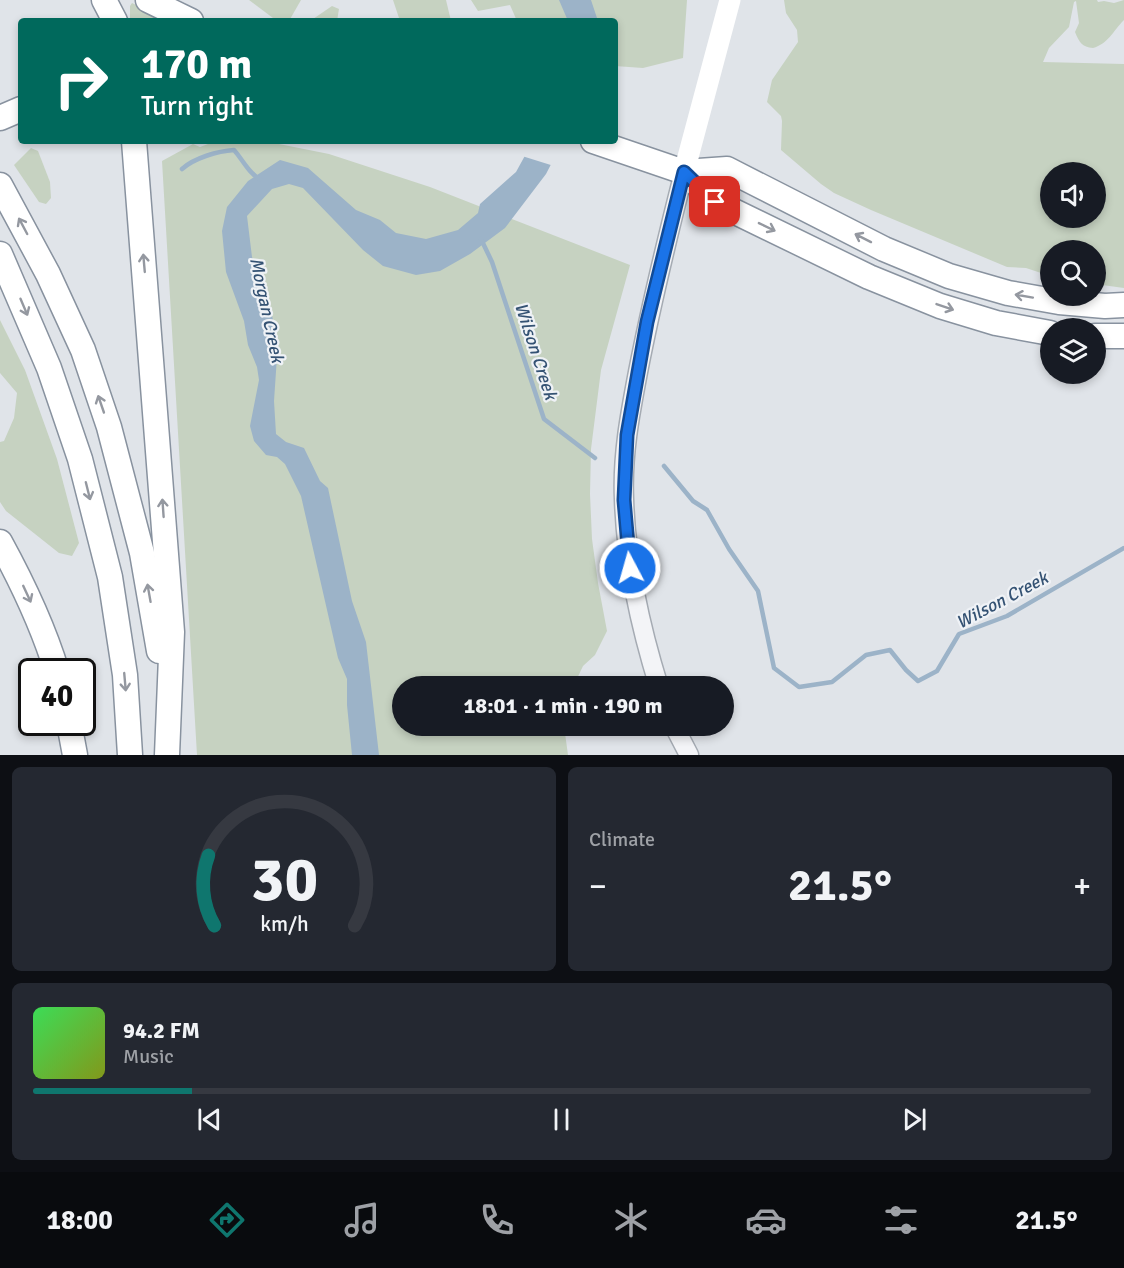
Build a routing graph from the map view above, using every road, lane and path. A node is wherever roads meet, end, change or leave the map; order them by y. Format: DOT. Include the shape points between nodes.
graph roads {
  1 [pos="104,0"];
  2 [pos="147,0"];
  3 [pos="730,0"];
  4 [pos="113,18"];
  5 [pos="185,18"];
  6 [pos="134,144"];
  7 [pos="602,144"];
  8 [pos="684,172"];
  9 [pos="0,185"];
  10 [pos="0,254"];
  11 [pos="1124,305"];
  12 [pos="1040,331"];
  13 [pos="1106,336"];
  14 [pos="1124,336"];
  15 [pos="0,542"];
  16 [pos="52,658"];
  17 [pos="656,676"];
  18 [pos="71,736"];
  19 [pos="679,736"];
  20 [pos="75,755"];
  21 [pos="130,755"];
  22 [pos="167,755"];
  23 [pos="689,755"];
  1 -- 4 [label="highway"];
  2 -- 5 [label="highway"];
  3 -- 8 [label="main road"];
  22 -- 6 [label="highway, one-way" via="172,632"];
  7 -- 8 [label="highway"];
  11 -- 8 [label="highway, one-way" via="1008,294 949,276 884,249 727,169"];
  8 -- 12 [label="highway, one-way" via="715,202 869,277 940,306"];
  8 -- 17 [label="street" via="647,322 624,467 630,568"];
  22 -- 9 [label="highway, one-way" via="155,622 142,553 109,427 83,350"];
  10 -- 21 [label="highway, one-way" via="50,368 80,459 110,576"];
  13 -- 14 [label="highway"];
  15 -- 16 [label="highway, one-way" via="41,624"];
  18 -- 20 [label="highway"];
  19 -- 23 [label="street"];
}
